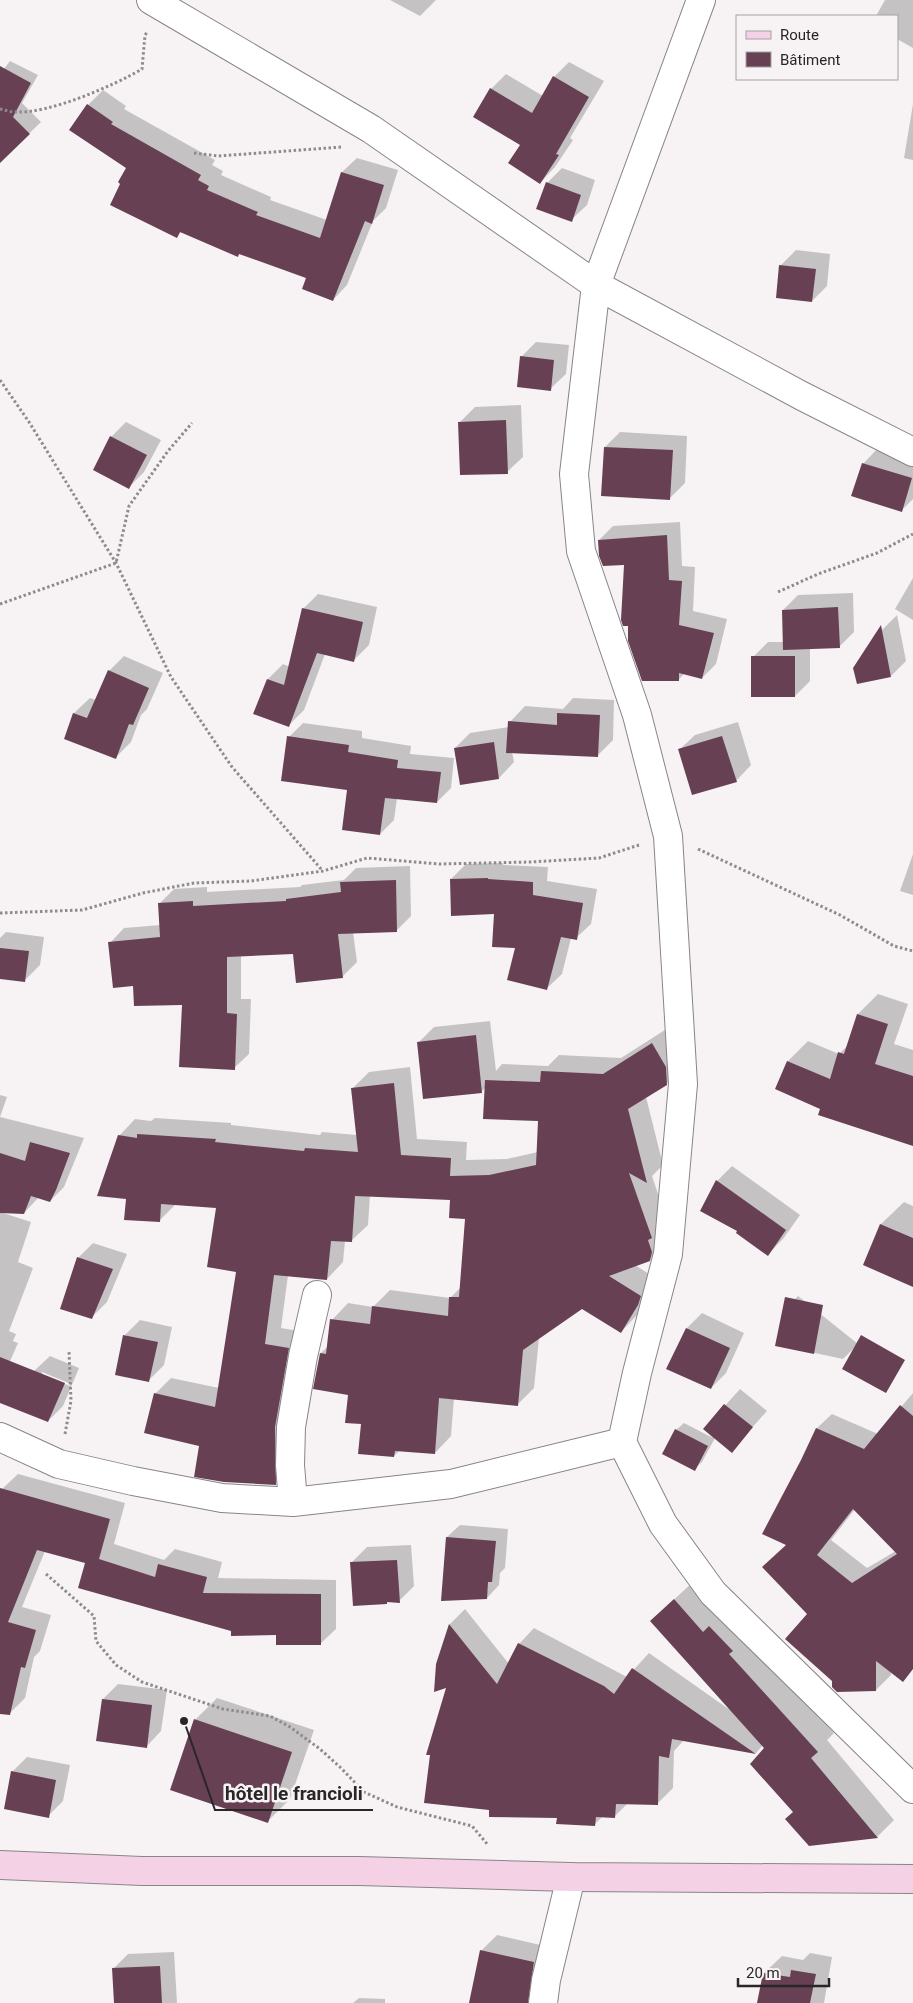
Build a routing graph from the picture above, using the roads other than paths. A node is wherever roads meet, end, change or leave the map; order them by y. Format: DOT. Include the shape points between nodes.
graph roads {
  1 [pos="701,0"];
  2 [pos="158,4"];
  3 [pos="596,285"];
  4 [pos="913,452"];
  5 [pos="317,1295"];
  6 [pos="0,1437"];
  7 [pos="622,1442"];
  8 [pos="293,1502"];
  9 [pos="913,1789"];
  10 [pos="0,1864"];
  11 [pos="571,1877"];
  12 [pos="913,1879"];
  13 [pos="543,2003"];
  1 -- 3 [label="street"];
  2 -- 3 [label="street" via="371,129"];
  3 -- 4 [label="street"];
  3 -- 7 [label="street" via="574,474 581,551 637,715 668,836 684,1084 668,1254"];
  5 -- 8 [label="street" via="291,1427"];
  6 -- 8 [label="street" via="59,1464 222,1498"];
  7 -- 8 [label="street" via="451,1484"];
  7 -- 9 [label="street" via="663,1524 713,1594"];
  10 -- 11 [label="main road" via="142,1871 359,1871"];
  11 -- 12 [label="main road"];
  11 -- 13 [label="street"];
}
